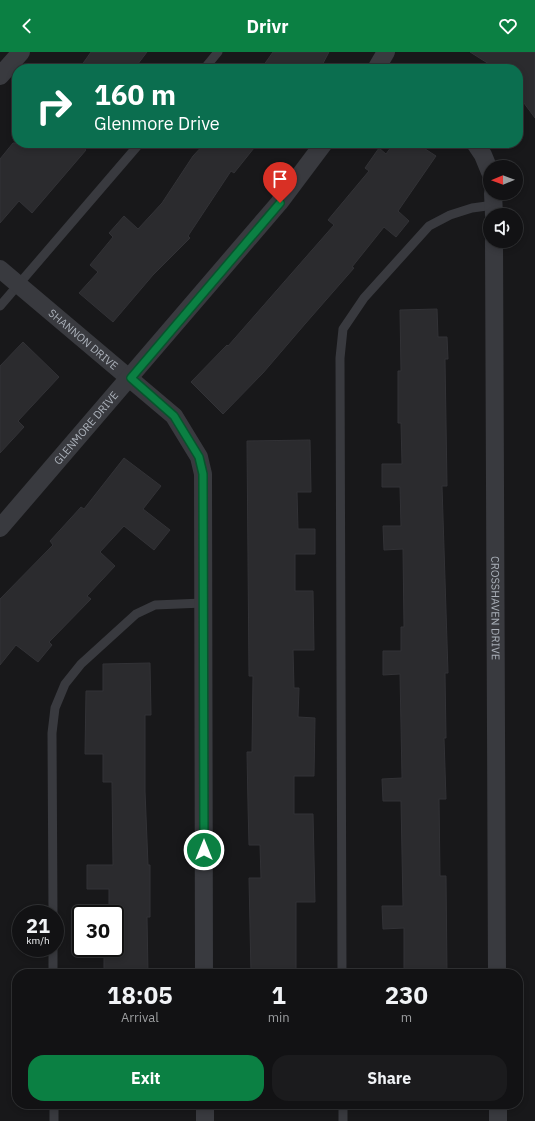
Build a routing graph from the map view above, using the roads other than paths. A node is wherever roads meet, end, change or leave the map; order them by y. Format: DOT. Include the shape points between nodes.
graph roads {
  1 [pos="22,52"];
  2 [pos="218,52"];
  3 [pos="208,64"];
  4 [pos="0,76"];
  5 [pos="136,148"];
  6 [pos="320,148"];
  7 [pos="478,148"];
  8 [pos="485,160"];
  9 [pos="494,204"];
  10 [pos="494,248"];
  11 [pos="0,269"];
  12 [pos="19,284"];
  13 [pos="0,306"];
  14 [pos="131,378"];
  15 [pos="0,528"];
  16 [pos="203,603"];
  17 [pos="53,905"];
  18 [pos="53,957"];
  19 [pos="53,969"];
  20 [pos="204,969"];
  21 [pos="342,969"];
  22 [pos="497,969"];
  23 [pos="54,1109"];
  24 [pos="205,1109"];
  25 [pos="343,1109"];
  26 [pos="498,1109"];
  27 [pos="54,1121"];
  28 [pos="205,1121"];
  29 [pos="343,1121"];
  30 [pos="498,1121"];
  1 -- 4 [label="street"];
  2 -- 3 [label="lane"];
  5 -- 12 [label="lane"];
  6 -- 14 [label="street, GLENMORE DRIVE" via="280,203"];
  7 -- 8 [label="street"];
  9 -- 21 [label="lane" via="472,208 429,226 364,298 343,329 340,358"];
  10 -- 22 [label="street, CROSSHAVEN DRIVE"];
  11 -- 12 [label="street, SHANNON DRIVE"];
  12 -- 13 [label="lane"];
  12 -- 14 [label="street, SHANNON DRIVE"];
  14 -- 15 [label="street, GLENMORE DRIVE"];
  14 -- 16 [label="street, SHANNON DRIVE" via="174,416 199,457 203,474"];
  16 -- 17 [label="lane" via="155,605 136,614 81,664 66,684 55,708 52,733"];
  16 -- 20 [label="street, SHANNON DRIVE"];
  18 -- 19 [label="lane"];
  23 -- 27 [label="lane"];
  24 -- 28 [label="street"];
  25 -- 29 [label="lane"];
  26 -- 30 [label="street"];
}
